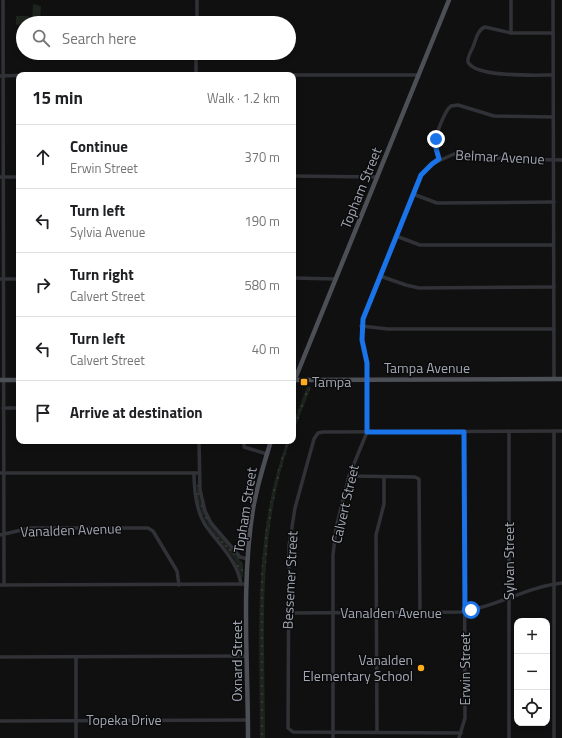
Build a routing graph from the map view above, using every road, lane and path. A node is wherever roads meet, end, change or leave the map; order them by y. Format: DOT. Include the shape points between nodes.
graph roads {
  1 [pos="3,0"];
  2 [pos="197,0"];
  3 [pos="449,0"];
  4 [pos="511,0"];
  5 [pos="553,0"];
  6 [pos="197,16"];
  7 [pos="511,33"];
  8 [pos="554,33"];
  9 [pos="196,60"];
  10 [pos="196,72"];
  11 [pos="2,75"];
  12 [pos="16,75"];
  13 [pos="296,75"];
  14 [pos="419,75"];
  15 [pos="553,75"];
  16 [pos="553,118"];
  17 [pos="439,159"];
  18 [pos="554,160"];
  19 [pos="562,160"];
  20 [pos="16,176"];
  21 [pos="296,176"];
  22 [pos="2,177"];
  23 [pos="377,177"];
  24 [pos="414,194"];
  25 [pos="554,202"];
  26 [pos="396,236"];
  27 [pos="553,244"];
  28 [pos="380,276"];
  29 [pos="296,278"];
  30 [pos="1,279"];
  31 [pos="16,279"];
  32 [pos="336,279"];
  33 [pos="554,287"];
  34 [pos="361,326"];
  35 [pos="554,329"];
  36 [pos="296,376"];
  37 [pos="554,379"];
  38 [pos="562,379"];
  39 [pos="2,380"];
  40 [pos="16,380"];
  41 [pos="367,380"];
  42 [pos="296,381"];
  43 [pos="3,408"];
  44 [pos="16,408"];
  45 [pos="509,431"];
  46 [pos="554,431"];
  47 [pos="562,431"];
  48 [pos="367,432"];
  49 [pos="464,432"];
  50 [pos="199,444"];
  51 [pos="244,444"];
  52 [pos="270,444"];
  53 [pos="267,454"];
  54 [pos="2,473"];
  55 [pos="196,473"];
  56 [pos="349,476"];
  57 [pos="384,477"];
  58 [pos="2,535"];
  59 [pos="248,559"];
  60 [pos="562,583"];
  61 [pos="241,584"];
  62 [pos="247,584"];
  63 [pos="554,584"];
  64 [pos="2,585"];
  65 [pos="179,585"];
  66 [pos="509,598"];
  67 [pos="465,611"];
  68 [pos="377,612"];
  69 [pos="287,613"];
  70 [pos="332,613"];
  71 [pos="420,613"];
  72 [pos="248,656"];
  73 [pos="0,657"];
  74 [pos="76,657"];
  75 [pos="0,720"];
  76 [pos="76,720"];
  77 [pos="248,720"];
  78 [pos="332,732"];
  79 [pos="377,732"];
  80 [pos="461,733"];
  81 [pos="76,738"];
  82 [pos="248,738"];
  83 [pos="333,738"];
  84 [pos="459,738"];
  85 [pos="509,738"];
  86 [pos="554,738"];
  1 -- 11 [label="street"];
  2 -- 6 [label="street"];
  3 -- 14 [label="main road, Topham Street"];
  4 -- 7 [label="street"];
  5 -- 8 [label="street"];
  7 -- 8 [label="street"];
  7 -- 15 [label="street" via="489,27 482,28 468,59 470,64 485,71 502,74"];
  8 -- 15 [label="street"];
  9 -- 10 [label="street"];
  11 -- 12 [label="street"];
  11 -- 22 [label="street"];
  13 -- 14 [label="street"];
  14 -- 23 [label="main road, Topham Street"];
  15 -- 16 [label="street"];
  16 -- 17 [label="street" via="499,116 458,105 451,106 436,139"];
  16 -- 18 [label="street"];
  17 -- 18 [label="street, Belmar Avenue" via="463,154 501,159"];
  17 -- 24 [label="street, Calvert Street" via="421,175"];
  18 -- 19 [label="street, Belmar Avenue"];
  18 -- 25 [label="street"];
  20 -- 22 [label="street"];
  21 -- 23 [label="street"];
  22 -- 30 [label="street"];
  23 -- 32 [label="main road, Topham Street"];
  24 -- 25 [label="street" via="437,202"];
  24 -- 26 [label="street, Calvert Street"];
  25 -- 27 [label="street"];
  26 -- 27 [label="street" via="420,245"];
  26 -- 28 [label="street, Calvert Street"];
  27 -- 33 [label="street"];
  28 -- 33 [label="street" via="419,288"];
  28 -- 34 [label="street, Calvert Street"];
  29 -- 32 [label="street"];
  30 -- 31 [label="street"];
  30 -- 39 [label="street"];
  32 -- 36 [label="main road, Topham Street"];
  33 -- 35 [label="street"];
  34 -- 35 [label="street" via="388,329"];
  34 -- 41 [label="street, Calvert Street" via="367,360"];
  35 -- 37 [label="street"];
  37 -- 38 [label="main road, Tampa Avenue"];
  37 -- 41 [label="main road, Tampa Avenue"];
  39 -- 40 [label="main road"];
  39 -- 43 [label="street"];
  41 -- 42 [label="main road, Tampa Avenue"];
  41 -- 48 [label="street, Calvert Street"];
  43 -- 44 [label="street"];
  43 -- 54 [label="street"];
  45 -- 46 [label="street"];
  45 -- 49 [label="street"];
  45 -- 66 [label="street, Sylvan Street"];
  46 -- 47 [label="street"];
  46 -- 63 [label="street"];
  48 -- 49 [label="street"];
  48 -- 56 [label="street, Calvert Street"];
  48 -- 69 [label="street, Bessemer Street" via="318,433 314,439 292,527 287,569"];
  49 -- 67 [label="street, Erwin Street"];
  50 -- 55 [label="street"];
  51 -- 53 [label="street" via="244,447"];
  52 -- 53 [label="main road, Topham Street"];
  53 -- 59 [label="main road, Topham Street" via="254,503"];
  54 -- 55 [label="street"];
  54 -- 58 [label="street"];
  55 -- 59 [label="street" via="202,502 211,523 240,557"];
  55 -- 61 [label="street" via="194,490 199,512 206,526 233,561"];
  56 -- 57 [label="street"];
  56 -- 70 [label="street, Calvert Street" via="336,528"];
  57 -- 68 [label="street" via="384,504 376,535"];
  57 -- 71 [label="street" via="419,479"];
  58 -- 64 [label="street"];
  58 -- 65 [label="street, Vanalden Avenue" via="30,528 148,528 153,531 177,571"];
  59 -- 62 [label="main road, Topham Street"];
  60 -- 63 [label="street, Vanalden Avenue"];
  61 -- 62 [label="street"];
  61 -- 65 [label="street"];
  62 -- 72 [label="main road, Oxnard Street"];
  63 -- 66 [label="street, Vanalden Avenue" via="540,586"];
  63 -- 86 [label="street"];
  64 -- 65 [label="street"];
  66 -- 67 [label="street, Vanalden Avenue" via="484,608"];
  66 -- 85 [label="street, Sylvan Street"];
  67 -- 71 [label="street, Vanalden Avenue"];
  67 -- 80 [label="street, Erwin Street" via="465,718"];
  68 -- 70 [label="street, Vanalden Avenue"];
  68 -- 71 [label="street, Vanalden Avenue"];
  68 -- 79 [label="street"];
  69 -- 70 [label="street, Vanalden Avenue"];
  69 -- 78 [label="street, Bessemer Street" via="287,726 293,732"];
  70 -- 78 [label="street, Calvert Street"];
  72 -- 74 [label="street"];
  72 -- 77 [label="main road, Oxnard Street"];
  73 -- 74 [label="street"];
  74 -- 76 [label="street"];
  75 -- 76 [label="street, Topeka Drive"];
  76 -- 77 [label="street, Topeka Drive"];
  76 -- 81 [label="street"];
  77 -- 82 [label="main road, Oxnard Street"];
  78 -- 79 [label="street"];
  78 -- 83 [label="street, Calvert Street"];
  79 -- 80 [label="street"];
  80 -- 84 [label="street, Erwin Street"];
}
